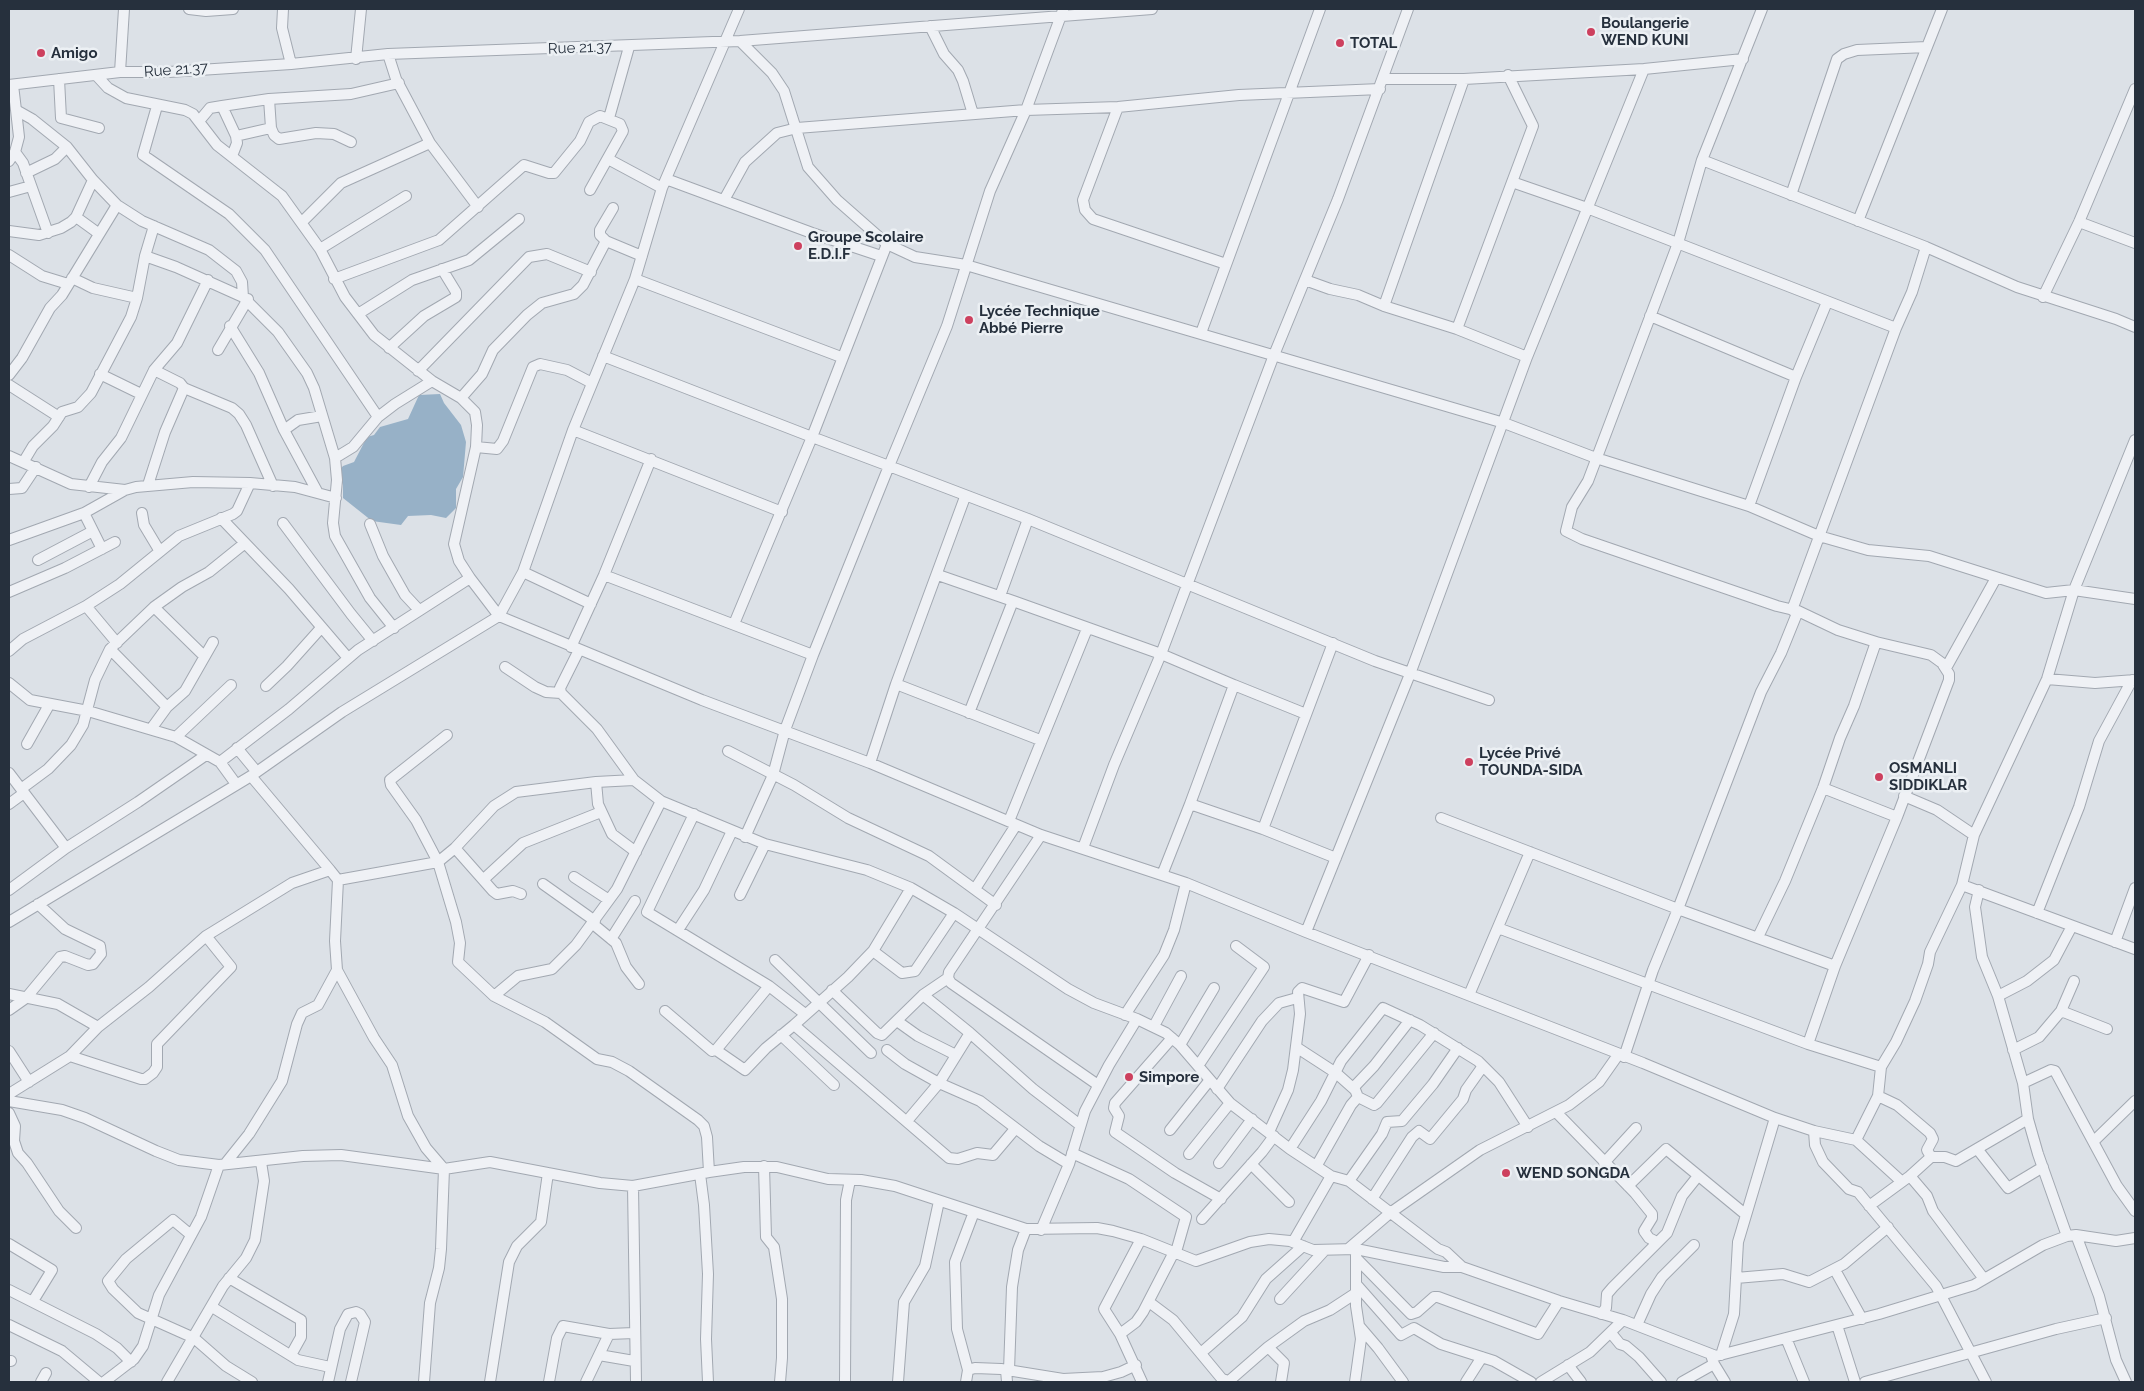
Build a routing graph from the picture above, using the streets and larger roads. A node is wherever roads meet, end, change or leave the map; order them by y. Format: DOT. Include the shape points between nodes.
graph roads {
  1 [pos="124,9"];
  2 [pos="189,9"];
  3 [pos="233,9"];
  4 [pos="283,9"];
  5 [pos="361,9"];
  6 [pos="739,9"];
  7 [pos="1152,9"];
  8 [pos="1320,9"];
  9 [pos="1408,9"];
  10 [pos="1762,9"];
  11 [pos="1942,9"];
  12 [pos="1063,12"];
  13 [pos="930,26"];
  14 [pos="740,41"];
  15 [pos="725,42"];
  16 [pos="628,47"];
  17 [pos="1926,48"];
  18 [pos="388,54"];
  19 [pos="356,59"];
  20 [pos="1743,59"];
  21 [pos="291,64"];
  22 [pos="1644,69"];
  23 [pos="120,72"];
  24 [pos="96,75"];
  25 [pos="1508,75"];
  26 [pos="1464,79"];
  27 [pos="60,80"];
  28 [pos="399,83"];
  29 [pos="1382,84"];
  30 [pos="11,85"];
  31 [pos="2135,89"];
  32 [pos="1289,93"];
  33 [pos="269,99"];
  34 [pos="157,106"];
  35 [pos="222,106"];
  36 [pos="1118,107"];
  37 [pos="16,110"];
  38 [pos="1026,110"];
  39 [pos="973,114"];
  40 [pos="610,118"];
  41 [pos="200,120"];
  42 [pos="99,128"];
  43 [pos="271,128"];
  44 [pos="797,128"];
  45 [pos="236,136"];
  46 [pos="350,142"];
  47 [pos="430,142"];
  48 [pos="14,147"];
  49 [pos="67,147"];
  50 [pos="232,156"];
  51 [pos="608,159"];
  52 [pos="1702,160"];
  53 [pos="9,162"];
  54 [pos="26,173"];
  55 [pos="93,180"];
  56 [pos="1512,182"];
  57 [pos="664,183"];
  58 [pos="31,186"];
  59 [pos="590,190"];
  60 [pos="9,192"];
  61 [pos="1791,195"];
  62 [pos="406,196"];
  63 [pos="724,200"];
  64 [pos="117,205"];
  65 [pos="478,207"];
  66 [pos="613,208"];
  67 [pos="1587,208"];
  68 [pos="76,218"];
  69 [pos="519,218"];
  70 [pos="1858,221"];
  71 [pos="302,222"];
  72 [pos="2079,222"];
  73 [pos="154,226"];
  74 [pos="9,231"];
  75 [pos="48,233"];
  76 [pos="98,233"];
  77 [pos="606,241"];
  78 [pos="1678,243"];
  79 [pos="2135,243"];
  80 [pos="886,244"];
  81 [pos="1926,247"];
  82 [pos="320,249"];
  83 [pos="9,255"];
  84 [pos="145,256"];
  85 [pos="642,256"];
  86 [pos="881,256"];
  87 [pos="1226,264"];
  88 [pos="966,265"];
  89 [pos="442,269"];
  90 [pos="591,272"];
  91 [pos="334,278"];
  92 [pos="635,279"];
  93 [pos="208,280"];
  94 [pos="1305,280"];
  95 [pos="70,281"];
  96 [pos="2043,297"];
  97 [pos="137,298"];
  98 [pos="245,298"];
  99 [pos="1827,302"];
  100 [pos="1384,306"];
  101 [pos="358,314"];
  102 [pos="1650,316"];
  103 [pos="230,326"];
  104 [pos="2135,327"];
  105 [pos="1896,328"];
  106 [pos="1457,329"];
  107 [pos="1201,332"];
  108 [pos="389,348"];
  109 [pos="218,350"];
  110 [pos="1274,355"];
  111 [pos="603,356"];
  112 [pos="841,357"];
  113 [pos="1528,357"];
  114 [pos="154,370"];
  115 [pos="418,370"];
  116 [pos="100,374"];
  117 [pos="9,375"];
  118 [pos="1796,377"];
  119 [pos="432,381"];
  120 [pos="592,383"];
  121 [pos="9,385"];
  122 [pos="184,388"];
  123 [pos="141,394"];
  124 [pos="462,398"];
  125 [pos="322,416"];
  126 [pos="59,417"];
  127 [pos="378,418"];
  128 [pos="1504,423"];
  129 [pos="284,430"];
  130 [pos="573,430"];
  131 [pos="812,437"];
  132 [pos="2135,440"];
  133 [pos="476,447"];
  134 [pos="9,456"];
  135 [pos="335,458"];
  136 [pos="1596,458"];
  137 [pos="651,460"];
  138 [pos="24,462"];
  139 [pos="888,466"];
  140 [pos="36,468"];
  141 [pos="250,483"];
  142 [pos="148,484"];
  143 [pos="273,486"];
  144 [pos="90,487"];
  145 [pos="9,489"];
  146 [pos="125,490"];
  147 [pos="318,493"];
  148 [pos="965,497"];
  149 [pos="336,498"];
  150 [pos="1750,506"];
  151 [pos="782,512"];
  152 [pos="84,513"];
  153 [pos="142,514"];
  154 [pos="222,518"];
  155 [pos="1028,519"];
  156 [pos="283,523"];
  157 [pos="370,524"];
  158 [pos="93,531"];
  159 [pos="1819,536"];
  160 [pos="9,540"];
  161 [pos="115,542"];
  162 [pos="245,543"];
  163 [pos="102,549"];
  164 [pos="160,550"];
  165 [pos="38,560"];
  166 [pos="522,572"];
  167 [pos="604,575"];
  168 [pos="938,575"];
  169 [pos="470,578"];
  170 [pos="1996,578"];
  171 [pos="1186,583"];
  172 [pos="2074,590"];
  173 [pos="9,592"];
  174 [pos="1000,596"];
  175 [pos="2135,599"];
  176 [pos="1013,601"];
  177 [pos="590,604"];
  178 [pos="86,606"];
  179 [pos="154,607"];
  180 [pos="420,610"];
  181 [pos="1795,610"];
  182 [pos="499,616"];
  183 [pos="734,624"];
  184 [pos="322,628"];
  185 [pos="394,628"];
  186 [pos="1086,629"];
  187 [pos="373,641"];
  188 [pos="213,642"];
  189 [pos="1876,642"];
  190 [pos="1333,643"];
  191 [pos="114,646"];
  192 [pos="575,648"];
  193 [pos="9,651"];
  194 [pos="1161,654"];
  195 [pos="813,655"];
  196 [pos="204,656"];
  197 [pos="348,658"];
  198 [pos="505,667"];
  199 [pos="1946,668"];
  200 [pos="1410,674"];
  201 [pos="2047,679"];
  202 [pos="2134,680"];
  203 [pos="9,683"];
  204 [pos="896,684"];
  205 [pos="231,685"];
  206 [pos="1234,685"];
  207 [pos="266,686"];
  208 [pos="560,693"];
  209 [pos="1489,700"];
  210 [pos="49,705"];
  211 [pos="167,706"];
  212 [pos="88,711"];
  213 [pos="968,713"];
  214 [pos="1306,714"];
  215 [pos="151,729"];
  216 [pos="785,730"];
  217 [pos="447,735"];
  218 [pos="176,737"];
  219 [pos="1040,740"];
  220 [pos="27,744"];
  221 [pos="237,748"];
  222 [pos="728,751"];
  223 [pos="206,755"];
  224 [pos="220,762"];
  225 [pos="870,763"];
  226 [pos="9,773"];
  227 [pos="254,774"];
  228 [pos="773,775"];
  229 [pos="634,780"];
  230 [pos="596,782"];
  231 [pos="236,784"];
  232 [pos="1824,788"];
  233 [pos="22,791"];
  234 [pos="1904,796"];
  235 [pos="660,800"];
  236 [pos="9,804"];
  237 [pos="1190,804"];
  238 [pos="601,812"];
  239 [pos="694,814"];
  240 [pos="1897,816"];
  241 [pos="1441,818"];
  242 [pos="1012,823"];
  243 [pos="1263,829"];
  244 [pos="732,831"];
  245 [pos="1041,835"];
  246 [pos="1974,835"];
  247 [pos="745,837"];
  248 [pos="765,844"];
  249 [pos="66,848"];
  250 [pos="455,848"];
  251 [pos="1083,848"];
  252 [pos="636,852"];
  253 [pos="1530,852"];
  254 [pos="1336,858"];
  255 [pos="438,862"];
  256 [pos="330,870"];
  257 [pos="1162,875"];
  258 [pos="574,877"];
  259 [pos="484,879"];
  260 [pos="338,880"];
  261 [pos="1186,883"];
  262 [pos="542,884"];
  263 [pos="1962,885"];
  264 [pos="911,888"];
  265 [pos="2135,888"];
  266 [pos="975,889"];
  267 [pos="9,890"];
  268 [pos="1979,890"];
  269 [pos="521,894"];
  270 [pos="740,895"];
  271 [pos="609,900"];
  272 [pos="636,900"];
  273 [pos="38,904"];
  274 [pos="996,905"];
  275 [pos="1678,909"];
  276 [pos="954,912"];
  277 [pos="2037,913"];
  278 [pos="9,922"];
  279 [pos="594,922"];
  280 [pos="2072,926"];
  281 [pos="1498,928"];
  282 [pos="678,930"];
  283 [pos="979,930"];
  284 [pos="1306,932"];
  285 [pos="206,936"];
  286 [pos="1758,937"];
  287 [pos="611,939"];
  288 [pos="2115,942"];
  289 [pos="1236,946"];
  290 [pos="2135,949"];
  291 [pos="873,951"];
  292 [pos="1369,955"];
  293 [pos="775,960"];
  294 [pos="1835,966"];
  295 [pos="337,970"];
  296 [pos="1181,976"];
  297 [pos="948,978"];
  298 [pos="2074,981"];
  299 [pos="639,984"];
  300 [pos="1649,984"];
  301 [pos="769,986"];
  302 [pos="1214,988"];
  303 [pos="832,990"];
  304 [pos="9,994"];
  305 [pos="923,995"];
  306 [pos="1469,995"];
  307 [pos="494,996"];
  308 [pos="1998,996"];
  309 [pos="26,998"];
  310 [pos="1297,998"];
  311 [pos="819,1002"];
  312 [pos="9,1010"];
  313 [pos="665,1011"];
  314 [pos="2061,1011"];
  315 [pos="805,1014"];
  316 [pos="1125,1015"];
  317 [pos="1137,1019"];
  318 [pos="1410,1020"];
  319 [pos="897,1021"];
  320 [pos="794,1025"];
  321 [pos="1154,1026"];
  322 [pos="98,1027"];
  323 [pos="2107,1029"];
  324 [pos="1434,1033"];
  325 [pos="970,1034"];
  326 [pos="781,1035"];
  327 [pos="1172,1038"];
  328 [pos="1808,1044"];
  329 [pos="1180,1045"];
  330 [pos="1296,1047"];
  331 [pos="1458,1048"];
  332 [pos="716,1050"];
  333 [pos="886,1050"];
  334 [pos="2013,1050"];
  335 [pos="9,1051"];
  336 [pos="871,1053"];
  337 [pos="956,1055"];
  338 [pos="70,1056"];
  339 [pos="1621,1056"];
  340 [pos="1198,1066"];
  341 [pos="1483,1066"];
  342 [pos="1881,1067"];
  343 [pos="1336,1073"];
  344 [pos="1209,1081"];
  345 [pos="29,1082"];
  346 [pos="940,1083"];
  347 [pos="2023,1084"];
  348 [pos="834,1085"];
  349 [pos="1098,1085"];
  350 [pos="1217,1089"];
  351 [pos="1356,1093"];
  352 [pos="9,1094"];
  353 [pos="1878,1096"];
  354 [pos="9,1101"];
  355 [pos="2135,1101"];
  356 [pos="1230,1103"];
  357 [pos="1556,1112"];
  358 [pos="9,1113"];
  359 [pos="1775,1118"];
  360 [pos="1252,1119"];
  361 [pos="2028,1119"];
  362 [pos="907,1121"];
  363 [pos="1080,1125"];
  364 [pos="1528,1127"];
  365 [pos="1636,1128"];
  366 [pos="1015,1129"];
  367 [pos="1170,1130"];
  368 [pos="1814,1131"];
  369 [pos="1271,1134"];
  370 [pos="1856,1140"];
  371 [pos="2094,1141"];
  372 [pos="1290,1149"];
  373 [pos="1978,1150"];
  374 [pos="1072,1153"];
  375 [pos="1189,1154"];
  376 [pos="1931,1157"];
  377 [pos="261,1162"];
  378 [pos="1219,1163"];
  379 [pos="1604,1163"];
  380 [pos="1069,1164"];
  381 [pos="1251,1164"];
  382 [pos="222,1165"];
  383 [pos="1317,1165"];
  384 [pos="764,1166"];
  385 [pos="2042,1167"];
  386 [pos="444,1169"];
  387 [pos="548,1173"];
  388 [pos="705,1173"];
  389 [pos="1331,1176"];
  390 [pos="1698,1176"];
  391 [pos="1905,1178"];
  392 [pos="850,1180"];
  393 [pos="1348,1181"];
  394 [pos="634,1186"];
  395 [pos="1628,1186"];
  396 [pos="1220,1199"];
  397 [pos="1372,1199"];
  398 [pos="939,1201"];
  399 [pos="1289,1202"];
  400 [pos="1869,1206"];
  401 [pos="2135,1211"];
  402 [pos="974,1212"];
  403 [pos="1390,1213"];
  404 [pos="1745,1214"];
  405 [pos="1202,1219"];
  406 [pos="1888,1227"];
  407 [pos="76,1228"];
  408 [pos="1026,1229"];
  409 [pos="1040,1230"];
  410 [pos="191,1235"];
  411 [pos="2071,1235"];
  412 [pos="2135,1238"];
  413 [pos="1141,1239"];
  414 [pos="1657,1242"];
  415 [pos="9,1244"];
  416 [pos="1298,1244"];
  417 [pos="1694,1244"];
  418 [pos="1324,1251"];
  419 [pos="1175,1252"];
  420 [pos="1353,1252"];
  421 [pos="1462,1267"];
  422 [pos="1834,1270"];
  423 [pos="229,1278"];
  424 [pos="1736,1278"];
  425 [pos="1984,1279"];
  426 [pos="1356,1289"];
  427 [pos="9,1290"];
  428 [pos="1942,1296"];
  429 [pos="1280,1299"];
  430 [pos="33,1301"];
  431 [pos="1559,1301"];
  432 [pos="1149,1302"];
  433 [pos="212,1307"];
  434 [pos="1601,1314"];
  435 [pos="2106,1318"];
  436 [pos="1862,1319"];
  437 [pos="152,1320"];
  438 [pos="1623,1320"];
  439 [pos="1637,1325"];
  440 [pos="9,1326"];
  441 [pos="1837,1326"];
  442 [pos="1360,1327"];
  443 [pos="634,1333"];
  444 [pos="609,1334"];
  445 [pos="1120,1334"];
  446 [pos="1611,1334"];
  447 [pos="194,1338"];
  448 [pos="1786,1338"];
  449 [pos="1268,1347"];
  450 [pos="1202,1352"];
  451 [pos="1970,1354"];
  452 [pos="291,1355"];
  453 [pos="599,1355"];
  454 [pos="1482,1357"];
  455 [pos="1715,1358"];
  456 [pos="634,1360"];
  457 [pos="131,1362"];
  458 [pos="1136,1365"];
  459 [pos="1568,1365"];
  460 [pos="330,1367"];
  461 [pos="968,1370"];
  462 [pos="1008,1370"];
  463 [pos="46,1372"];
  464 [pos="1063,1381"];
  465 [pos="41,1382"];
  466 [pos="99,1382"];
  467 [pos="104,1382"];
  468 [pos="167,1382"];
  469 [pos="252,1382"];
  470 [pos="328,1382"];
  471 [pos="351,1382"];
  472 [pos="424,1382"];
  473 [pos="490,1382"];
  474 [pos="549,1382"];
  475 [pos="586,1382"];
  476 [pos="636,1382"];
  477 [pos="708,1382"];
  478 [pos="780,1382"];
  479 [pos="845,1382"];
  480 [pos="898,1382"];
  481 [pos="966,1382"];
  482 [pos="1007,1382"];
  483 [pos="1142,1382"];
  484 [pos="1281,1382"];
  485 [pos="1355,1382"];
  486 [pos="1403,1382"];
  487 [pos="1466,1382"];
  488 [pos="1531,1382"];
  489 [pos="1542,1382"];
  490 [pos="1581,1382"];
  491 [pos="1661,1382"];
  492 [pos="1682,1382"];
  493 [pos="1725,1382"];
  494 [pos="1804,1382"];
  495 [pos="1854,1382"];
  496 [pos="1865,1382"];
  497 [pos="1986,1382"];
  498 [pos="2126,1382"];
  1 -- 23 [label="street"];
  2 -- 3 [label="street"];
  4 -- 21 [label="street" via="282,28"];
  5 -- 19 [label="street"];
  6 -- 15 [label="street"];
  7 -- 12 [label="street, Rue 21.37"];
  8 -- 32 [label="street"];
  9 -- 29 [label="street"];
  10 -- 20 [label="street"];
  11 -- 17 [label="street"];
  12 -- 13 [label="street, Rue 21.37"];
  12 -- 38 [label="street"];
  13 -- 14 [label="street, Rue 21.37"];
  13 -- 39 [label="street" via="963,81"];
  14 -- 15 [label="street, Rue 21.37"];
  14 -- 44 [label="street" via="772,73 784,91"];
  15 -- 16 [label="street, Rue 21.37"];
  15 -- 57 [label="street"];
  16 -- 18 [label="street, Rue 21.37"];
  16 -- 40 [label="street"];
  17 -- 61 [label="street" via="1856,50 1837,59"];
  17 -- 70 [label="street"];
  18 -- 19 [label="street, Rue 21.37"];
  18 -- 28 [label="street"];
  19 -- 21 [label="street, Rue 21.37"];
  20 -- 22 [label="street"];
  20 -- 52 [label="street"];
  21 -- 23 [label="street, Rue 21.37"];
  22 -- 25 [label="street"];
  22 -- 67 [label="street"];
  23 -- 24 [label="street, Rue 21.37"];
  24 -- 27 [label="street, Rue 21.37"];
  24 -- 34 [label="street" via="116,94"];
  25 -- 26 [label="street"];
  25 -- 56 [label="street" via="1533,126"];
  26 -- 29 [label="street"];
  26 -- 100 [label="street"];
  27 -- 30 [label="street, Rue 21.37"];
  27 -- 42 [label="street" via="61,118"];
  28 -- 33 [label="street" via="351,94"];
  28 -- 47 [label="street"];
  29 -- 32 [label="street"];
  29 -- 94 [label="street"];
  30 -- 37 [label="street"];
  31 -- 72 [label="street"];
  32 -- 36 [label="street"];
  32 -- 87 [label="street"];
  33 -- 35 [label="street"];
  33 -- 43 [label="street"];
  34 -- 41 [label="street" via="184,110"];
  34 -- 127 [label="street" via="143,156 229,214 265,250"];
  35 -- 41 [label="street" via="210,108"];
  35 -- 45 [label="street"];
  36 -- 38 [label="street"];
  36 -- 87 [label="street" via="1083,200 1085,210 1093,219"];
  37 -- 48 [label="street" via="19,137"];
  37 -- 49 [label="street"];
  38 -- 39 [label="street"];
  38 -- 88 [label="street" via="990,191"];
  39 -- 44 [label="street"];
  40 -- 51 [label="street" via="620,124 623,131"];
  40 -- 65 [label="street" via="600,116 589,122 580,141 558,170 549,173 524,165"];
  41 -- 50 [label="street" via="217,145"];
  43 -- 45 [label="street"];
  43 -- 46 [label="street" via="280,140 334,134"];
  44 -- 63 [label="street" via="777,133 745,162"];
  44 -- 80 [label="street" via="799,146 808,168"];
  45 -- 50 [label="street" via="238,143"];
  47 -- 65 [label="street"];
  47 -- 71 [label="street" via="341,183"];
  48 -- 53 [label="street"];
  48 -- 54 [label="street"];
  49 -- 54 [label="street" via="56,159"];
  49 -- 55 [label="street"];
  50 -- 71 [label="street" via="270,185"];
  51 -- 57 [label="street"];
  51 -- 59 [label="street"];
  52 -- 61 [label="street"];
  52 -- 78 [label="street"];
  54 -- 58 [label="street"];
  55 -- 64 [label="street"];
  55 -- 68 [label="street"];
  56 -- 67 [label="street"];
  56 -- 106 [label="street"];
  57 -- 63 [label="street"];
  57 -- 85 [label="street"];
  58 -- 60 [label="street"];
  58 -- 75 [label="street"];
  61 -- 70 [label="street"];
  62 -- 82 [label="street"];
  63 -- 86 [label="street"];
  64 -- 73 [label="street"];
  64 -- 76 [label="street"];
  65 -- 91 [label="street" via="439,240"];
  66 -- 77 [label="street" via="600,230"];
  67 -- 78 [label="street"];
  67 -- 113 [label="street"];
  68 -- 75 [label="street"];
  68 -- 76 [label="street"];
  69 -- 89 [label="street" via="469,260"];
  70 -- 81 [label="street"];
  71 -- 82 [label="street"];
  72 -- 79 [label="street"];
  72 -- 96 [label="street"];
  73 -- 84 [label="street"];
  73 -- 98 [label="street" via="195,242 226,261 239,276"];
  74 -- 75 [label="street" via="29,235"];
  76 -- 95 [label="street"];
  77 -- 85 [label="street"];
  77 -- 90 [label="street"];
  78 -- 99 [label="street"];
  78 -- 102 [label="street"];
  80 -- 86 [label="street"];
  80 -- 88 [label="street" via="915,257"];
  81 -- 96 [label="street"];
  81 -- 105 [label="street" via="1912,292"];
  82 -- 91 [label="street"];
  83 -- 95 [label="street" via="42,276"];
  84 -- 93 [label="street"];
  84 -- 97 [label="street"];
  85 -- 92 [label="street"];
  86 -- 112 [label="street"];
  87 -- 107 [label="street"];
  88 -- 107 [label="street"];
  88 -- 139 [label="street" via="946,326"];
  89 -- 101 [label="street" via="412,280"];
  89 -- 108 [label="street" via="456,297 424,316"];
  90 -- 115 [label="street" via="547,254 529,257"];
  90 -- 124 [label="street" via="574,294 542,303 527,315 493,350 480,378"];
  91 -- 101 [label="street"];
  92 -- 111 [label="street"];
  92 -- 112 [label="street"];
  93 -- 98 [label="street"];
  93 -- 114 [label="street" via="176,343"];
  94 -- 100 [label="street"];
  94 -- 110 [label="street"];
  95 -- 97 [label="street"];
  95 -- 117 [label="street"];
  96 -- 104 [label="street"];
  97 -- 116 [label="street" via="123,334"];
  98 -- 103 [label="street"];
  98 -- 125 [label="street" via="278,332 307,373"];
  99 -- 105 [label="street"];
  99 -- 118 [label="street"];
  100 -- 106 [label="street"];
  101 -- 108 [label="street"];
  102 -- 118 [label="street"];
  102 -- 136 [label="street"];
  103 -- 109 [label="street"];
  103 -- 129 [label="street" via="259,373"];
  105 -- 159 [label="street"];
  106 -- 113 [label="street"];
  107 -- 110 [label="street"];
  108 -- 115 [label="street"];
  110 -- 128 [label="street"];
  110 -- 171 [label="street"];
  111 -- 120 [label="street"];
  111 -- 131 [label="street"];
  112 -- 131 [label="street"];
  113 -- 128 [label="street"];
  114 -- 122 [label="street"];
  114 -- 123 [label="street"];
  115 -- 119 [label="street"];
  116 -- 123 [label="street"];
  116 -- 126 [label="street" via="83,403 73,410 65,410"];
  118 -- 150 [label="street"];
  119 -- 124 [label="street"];
  119 -- 127 [label="street"];
  120 -- 130 [label="street"];
  120 -- 133 [label="street" via="559,368 540,364 533,367 503,441 497,449"];
  121 -- 126 [label="street"];
  122 -- 142 [label="street"];
  122 -- 143 [label="street" via="239,414"];
  123 -- 144 [label="street" via="121,438 102,462"];
  124 -- 133 [label="street" via="475,412"];
  125 -- 129 [label="street" via="298,420"];
  125 -- 135 [label="street"];
  126 -- 138 [label="street" via="33,446"];
  127 -- 135 [label="street" via="353,447"];
  128 -- 136 [label="street"];
  128 -- 200 [label="street"];
  129 -- 147 [label="street"];
  130 -- 137 [label="street"];
  130 -- 166 [label="street"];
  131 -- 139 [label="street"];
  131 -- 151 [label="street"];
  132 -- 172 [label="street"];
  133 -- 169 [label="street" via="454,538 459,561"];
  134 -- 138 [label="street"];
  135 -- 149 [label="street"];
  136 -- 150 [label="street"];
  136 -- 181 [label="street" via="1588,481 1572,507 1566,531"];
  137 -- 151 [label="street"];
  137 -- 167 [label="street"];
  138 -- 140 [label="street"];
  139 -- 148 [label="street"];
  139 -- 195 [label="street"];
  140 -- 144 [label="street" via="71,484"];
  140 -- 145 [label="street" via="22,488"];
  141 -- 142 [label="street"];
  141 -- 143 [label="street"];
  141 -- 154 [label="street" via="238,511"];
  142 -- 146 [label="street"];
  143 -- 147 [label="street"];
  144 -- 146 [label="street"];
  146 -- 152 [label="street"];
  147 -- 149 [label="street"];
  148 -- 155 [label="street"];
  148 -- 168 [label="street"];
  149 -- 185 [label="street" via="335,536 370,598"];
  150 -- 159 [label="street"];
  151 -- 183 [label="street"];
  152 -- 158 [label="street"];
  152 -- 160 [label="street"];
  153 -- 164 [label="street" via="144,525"];
  154 -- 162 [label="street"];
  154 -- 164 [label="street" via="179,536"];
  155 -- 171 [label="street"];
  155 -- 174 [label="street"];
  156 -- 187 [label="street"];
  157 -- 180 [label="street" via="405,595"];
  158 -- 163 [label="street"];
  158 -- 165 [label="street"];
  159 -- 170 [label="street" via="1868,550 1929,556"];
  159 -- 181 [label="street"];
  161 -- 163 [label="street"];
  162 -- 179 [label="street" via="209,572"];
  162 -- 184 [label="street"];
  163 -- 173 [label="street"];
  164 -- 178 [label="street" via="120,584"];
  166 -- 177 [label="street"];
  166 -- 182 [label="street"];
  167 -- 177 [label="street"];
  167 -- 183 [label="street"];
  168 -- 174 [label="street"];
  168 -- 204 [label="street"];
  169 -- 180 [label="street"];
  169 -- 182 [label="street"];
  170 -- 172 [label="street" via="2046,593"];
  170 -- 199 [label="street"];
  171 -- 190 [label="street"];
  171 -- 194 [label="street"];
  172 -- 175 [label="street"];
  172 -- 201 [label="street"];
  174 -- 176 [label="street"];
  176 -- 186 [label="street"];
  176 -- 213 [label="street"];
  177 -- 192 [label="street"];
  178 -- 191 [label="street"];
  178 -- 193 [label="street" via="23,639"];
  179 -- 191 [label="street"];
  179 -- 196 [label="street"];
  180 -- 185 [label="street"];
  181 -- 189 [label="street" via="1827,626"];
  181 -- 275 [label="street" via="1781,653 1761,692"];
  182 -- 192 [label="street"];
  182 -- 227 [label="street" via="342,712"];
  183 -- 195 [label="street"];
  184 -- 197 [label="street"];
  184 -- 207 [label="street"];
  185 -- 187 [label="street"];
  186 -- 194 [label="street"];
  186 -- 219 [label="street"];
  187 -- 197 [label="street"];
  188 -- 196 [label="street"];
  189 -- 199 [label="street" via="1931,655"];
  189 -- 232 [label="street"];
  190 -- 200 [label="street"];
  190 -- 214 [label="street"];
  191 -- 211 [label="street"];
  191 -- 212 [label="street" via="96,680"];
  192 -- 208 [label="street"];
  192 -- 216 [label="street"];
  194 -- 206 [label="street"];
  194 -- 251 [label="street"];
  195 -- 216 [label="street"];
  196 -- 211 [label="street" via="185,691"];
  197 -- 221 [label="street"];
  198 -- 208 [label="street" via="540,690"];
  199 -- 234 [label="street" via="1949,680"];
  200 -- 209 [label="street"];
  200 -- 254 [label="street"];
  201 -- 202 [label="street" via="2095,683"];
  201 -- 246 [label="street"];
  202 -- 277 [label="street" via="2099,741 2079,807"];
  203 -- 210 [label="street" via="30,700"];
  204 -- 213 [label="street"];
  204 -- 225 [label="street"];
  205 -- 218 [label="street"];
  206 -- 214 [label="street"];
  206 -- 237 [label="street"];
  208 -- 229 [label="street" via="597,729"];
  210 -- 212 [label="street"];
  210 -- 220 [label="street"];
  211 -- 215 [label="street"];
  212 -- 215 [label="street"];
  212 -- 233 [label="street" via="67,750"];
  213 -- 219 [label="street"];
  214 -- 243 [label="street"];
  215 -- 218 [label="street"];
  216 -- 225 [label="street"];
  216 -- 228 [label="street"];
  217 -- 255 [label="street" via="390,780"];
  218 -- 223 [label="street"];
  219 -- 242 [label="street"];
  221 -- 224 [label="street"];
  221 -- 227 [label="street"];
  222 -- 228 [label="street"];
  223 -- 224 [label="street"];
  223 -- 249 [label="street"];
  224 -- 231 [label="street"];
  225 -- 242 [label="street"];
  226 -- 233 [label="street"];
  227 -- 231 [label="street"];
  227 -- 256 [label="street"];
  228 -- 247 [label="street"];
  228 -- 266 [label="street" via="848,818 928,856"];
  229 -- 230 [label="street"];
  229 -- 235 [label="street"];
  230 -- 238 [label="street"];
  230 -- 250 [label="street" via="508,795"];
  231 -- 273 [label="street"];
  232 -- 240 [label="street"];
  232 -- 286 [label="street"];
  233 -- 236 [label="street"];
  233 -- 249 [label="street"];
  234 -- 240 [label="street"];
  234 -- 246 [label="street" via="1937,810"];
  235 -- 239 [label="street"];
  235 -- 252 [label="street"];
  237 -- 243 [label="street"];
  237 -- 257 [label="street"];
  238 -- 252 [label="street" via="612,834"];
  238 -- 259 [label="street" via="523,843"];
  239 -- 244 [label="street"];
  239 -- 282 [label="street" via="647,912"];
  240 -- 294 [label="street"];
  241 -- 253 [label="street"];
  242 -- 245 [label="street"];
  242 -- 266 [label="street"];
  243 -- 254 [label="street"];
  244 -- 247 [label="street"];
  244 -- 282 [label="street" via="704,890"];
  245 -- 251 [label="street"];
  245 -- 274 [label="street"];
  246 -- 263 [label="street"];
  247 -- 248 [label="street"];
  248 -- 264 [label="street" via="867,870"];
  248 -- 270 [label="street"];
  249 -- 267 [label="street"];
  250 -- 255 [label="street"];
  250 -- 259 [label="street"];
  251 -- 257 [label="street"];
  252 -- 271 [label="street"];
  253 -- 275 [label="street"];
  253 -- 281 [label="street"];
  254 -- 284 [label="street"];
  255 -- 260 [label="street"];
  255 -- 307 [label="street" via="456,922 460,943 458,962"];
  256 -- 260 [label="street"];
  256 -- 285 [label="street" via="282,888"];
  257 -- 261 [label="street"];
  258 -- 271 [label="street"];
  259 -- 269 [label="street" via="497,894 513,891"];
  260 -- 295 [label="street"];
  261 -- 284 [label="street"];
  261 -- 316 [label="street" via="1164,955"];
  262 -- 279 [label="street"];
  263 -- 268 [label="street"];
  263 -- 342 [label="street" via="1930,952 1915,1001"];
  264 -- 276 [label="street"];
  264 -- 291 [label="street"];
  265 -- 288 [label="street"];
  266 -- 274 [label="street"];
  268 -- 277 [label="street"];
  268 -- 308 [label="street" via="1974,907 1982,957"];
  271 -- 279 [label="street"];
  272 -- 287 [label="street"];
  273 -- 278 [label="street"];
  273 -- 309 [label="street" via="65,929 102,950 93,964 60,957"];
  274 -- 283 [label="street"];
  275 -- 286 [label="street"];
  275 -- 300 [label="street"];
  276 -- 283 [label="street"];
  276 -- 291 [label="street" via="915,971 902,973"];
  277 -- 280 [label="street"];
  279 -- 287 [label="street"];
  279 -- 307 [label="street" via="552,969 518,976"];
  280 -- 288 [label="street"];
  280 -- 308 [label="street" via="2051,964"];
  281 -- 300 [label="street"];
  281 -- 306 [label="street"];
  282 -- 301 [label="street"];
  283 -- 297 [label="street"];
  283 -- 316 [label="street" via="1068,988"];
  284 -- 292 [label="street"];
  285 -- 322 [label="street" via="150,987"];
  285 -- 338 [label="street" via="231,967 157,1044 157,1066 153,1073 141,1079"];
  286 -- 294 [label="street"];
  287 -- 299 [label="street"];
  288 -- 290 [label="street"];
  289 -- 340 [label="street" via="1264,967"];
  291 -- 303 [label="street"];
  292 -- 306 [label="street"];
  292 -- 310 [label="street" via="1344,1002 1302,988"];
  293 -- 311 [label="street"];
  294 -- 328 [label="street"];
  295 -- 382 [label="street" via="318,1005 302,1014 297,1024 282,1082 249,1134"];
  295 -- 386 [label="street" via="392,1065 408,1116 426,1148"];
  296 -- 321 [label="street"];
  297 -- 305 [label="street"];
  297 -- 349 [label="street"];
  298 -- 314 [label="street"];
  300 -- 328 [label="street"];
  300 -- 339 [label="street"];
  301 -- 315 [label="street"];
  301 -- 332 [label="street"];
  302 -- 329 [label="street"];
  303 -- 311 [label="street"];
  303 -- 319 [label="street" via="879,1035"];
  304 -- 309 [label="street"];
  305 -- 319 [label="street"];
  305 -- 325 [label="street"];
  306 -- 339 [label="street"];
  307 -- 388 [label="street" via="546,1022 597,1059 612,1062 687,1111 704,1126"];
  308 -- 334 [label="street"];
  309 -- 312 [label="street"];
  309 -- 322 [label="street" via="58,1004"];
  310 -- 330 [label="street" via="1300,1014"];
  310 -- 350 [label="street" via="1278,1003 1262,1021"];
  311 -- 315 [label="street"];
  311 -- 336 [label="street"];
  313 -- 332 [label="street" via="708,1049"];
  314 -- 323 [label="street"];
  314 -- 334 [label="street" via="2039,1037"];
  315 -- 320 [label="street"];
  316 -- 317 [label="street"];
  317 -- 321 [label="street"];
  317 -- 349 [label="street"];
  318 -- 324 [label="street"];
  318 -- 343 [label="street" via="1382,1008 1341,1061"];
  318 -- 351 [label="street"];
  319 -- 337 [label="street" via="918,1036"];
  320 -- 326 [label="street"];
  320 -- 362 [label="street"];
  321 -- 327 [label="street"];
  322 -- 338 [label="street"];
  324 -- 331 [label="street"];
  324 -- 351 [label="street" via="1377,1103 1374,1105"];
  325 -- 337 [label="street"];
  325 -- 363 [label="street"];
  326 -- 332 [label="street" via="745,1070"];
  326 -- 348 [label="street"];
  327 -- 329 [label="street"];
  327 -- 396 [label="street" via="1113,1106 1118,1118 1114,1132"];
  328 -- 342 [label="street"];
  329 -- 340 [label="street"];
  330 -- 343 [label="street"];
  330 -- 369 [label="street" via="1294,1070"];
  331 -- 341 [label="street"];
  331 -- 393 [label="street" via="1402,1121 1387,1122"];
  333 -- 346 [label="street"];
  334 -- 347 [label="street"];
  335 -- 345 [label="street"];
  337 -- 346 [label="street"];
  338 -- 345 [label="street"];
  339 -- 357 [label="street" via="1599,1082"];
  339 -- 359 [label="street"];
  340 -- 344 [label="street"];
  341 -- 364 [label="street" via="1499,1082"];
  341 -- 397 [label="street" via="1463,1099 1430,1139 1419,1131 1412,1137"];
  342 -- 353 [label="street"];
  343 -- 351 [label="street"];
  343 -- 372 [label="street"];
  344 -- 350 [label="street"];
  344 -- 367 [label="street"];
  345 -- 352 [label="street"];
  346 -- 362 [label="street"];
  346 -- 366 [label="street" via="980,1101"];
  347 -- 361 [label="street"];
  347 -- 371 [label="street" via="2055,1071"];
  349 -- 363 [label="street"];
  350 -- 356 [label="street"];
  351 -- 383 [label="street"];
  353 -- 370 [label="street"];
  353 -- 376 [label="street" via="1897,1105 1930,1133 1933,1139 1927,1150"];
  354 -- 382 [label="street" via="53,1108 86,1118 179,1160"];
  355 -- 371 [label="street"];
  356 -- 360 [label="street"];
  356 -- 375 [label="street"];
  357 -- 364 [label="street"];
  357 -- 379 [label="street"];
  358 -- 407 [label="street" via="15,1126 14,1141 18,1153 58,1210"];
  359 -- 368 [label="street"];
  359 -- 404 [label="street"];
  360 -- 369 [label="street"];
  360 -- 378 [label="street"];
  361 -- 373 [label="street"];
  361 -- 385 [label="street"];
  362 -- 366 [label="street" via="954,1160 977,1153 997,1153"];
  363 -- 374 [label="street"];
  364 -- 403 [label="street" via="1480,1150"];
  365 -- 379 [label="street"];
  366 -- 380 [label="street"];
  368 -- 370 [label="street"];
  368 -- 400 [label="street" via="1815,1145 1823,1162 1849,1189 1858,1192"];
  369 -- 372 [label="street"];
  369 -- 381 [label="street"];
  370 -- 391 [label="street"];
  371 -- 401 [label="street" via="2117,1186"];
  372 -- 383 [label="street"];
  373 -- 376 [label="street" via="1956,1161"];
  373 -- 385 [label="street" via="2008,1188"];
  374 -- 380 [label="street"];
  374 -- 419 [label="street" via="1129,1179 1186,1217"];
  376 -- 391 [label="street"];
  377 -- 382 [label="street"];
  377 -- 386 [label="street" via="341,1155"];
  377 -- 423 [label="street" via="264,1181 255,1240 246,1258"];
  379 -- 395 [label="street"];
  380 -- 409 [label="street"];
  381 -- 396 [label="street"];
  381 -- 399 [label="street"];
  382 -- 410 [label="street"];
  383 -- 389 [label="street"];
  384 -- 388 [label="street"];
  384 -- 392 [label="street" via="828,1179"];
  384 -- 478 [label="street" via="766,1237 774,1248 782,1300"];
  385 -- 411 [label="street"];
  386 -- 387 [label="street" via="490,1162"];
  386 -- 472 [label="street" via="441,1249 430,1302"];
  387 -- 394 [label="street"];
  387 -- 473 [label="street" via="541,1222 517,1246 509,1262"];
  388 -- 394 [label="street"];
  388 -- 477 [label="street"];
  389 -- 393 [label="street"];
  389 -- 416 [label="street"];
  390 -- 395 [label="street" via="1666,1149"];
  390 -- 404 [label="street"];
  390 -- 414 [label="street" via="1682,1196 1667,1233"];
  391 -- 400 [label="street"];
  391 -- 425 [label="street" via="1927,1196 1933,1211"];
  392 -- 398 [label="street" via="880,1183"];
  392 -- 479 [label="street" via="846,1200"];
  393 -- 397 [label="street"];
  394 -- 443 [label="street"];
  395 -- 414 [label="street" via="1652,1214 1644,1231"];
  396 -- 405 [label="street"];
  397 -- 403 [label="street"];
  398 -- 402 [label="street"];
  398 -- 480 [label="street" via="925,1266 904,1302"];
  400 -- 406 [label="street"];
  402 -- 408 [label="street"];
  402 -- 461 [label="street" via="954,1262 957,1273 957,1329"];
  403 -- 420 [label="street"];
  403 -- 421 [label="street"];
  404 -- 424 [label="street" via="1738,1242"];
  406 -- 422 [label="street"];
  406 -- 428 [label="street"];
  408 -- 409 [label="street"];
  408 -- 462 [label="street" via="1018,1250 1012,1286"];
  409 -- 413 [label="street" via="1096,1228"];
  410 -- 437 [label="street" via="160,1295"];
  410 -- 437 [label="street" via="173,1220 126,1260 108,1281 129,1306"];
  411 -- 412 [label="street" via="2116,1241"];
  411 -- 425 [label="street" via="2043,1245"];
  411 -- 435 [label="street"];
  413 -- 419 [label="street"];
  413 -- 445 [label="street" via="1104,1309"];
  414 -- 434 [label="street" via="1607,1294 1606,1308"];
  415 -- 430 [label="street" via="52,1270"];
  416 -- 418 [label="street"];
  416 -- 419 [label="street" via="1269,1239 1250,1242 1200,1261"];
  416 -- 450 [label="street" via="1266,1279 1242,1317"];
  417 -- 439 [label="street" via="1662,1277"];
  418 -- 420 [label="street"];
  418 -- 429 [label="street"];
  419 -- 432 [label="street"];
  420 -- 421 [label="street"];
  420 -- 426 [label="street"];
  420 -- 431 [label="street" via="1411,1314 1438,1297 1538,1334"];
  421 -- 431 [label="street"];
  422 -- 424 [label="street" via="1809,1282 1783,1274"];
  422 -- 436 [label="street"];
  423 -- 433 [label="street"];
  423 -- 452 [label="street" via="301,1320 301,1337"];
  424 -- 455 [label="street" via="1734,1314"];
  425 -- 428 [label="street"];
  426 -- 442 [label="street"];
  426 -- 449 [label="street" via="1330,1310 1304,1321"];
  426 -- 454 [label="street" via="1402,1335 1414,1328 1441,1344"];
  427 -- 430 [label="street"];
  428 -- 436 [label="street"];
  428 -- 451 [label="street"];
  430 -- 457 [label="street" via="108,1341"];
  431 -- 434 [label="street"];
  432 -- 445 [label="street" via="1136,1322"];
  432 -- 450 [label="street" via="1174,1320"];
  433 -- 447 [label="street"];
  433 -- 452 [label="street"];
  434 -- 438 [label="street"];
  435 -- 451 [label="street"];
  435 -- 498 [label="street" via="2116,1360"];
  436 -- 441 [label="street"];
  437 -- 447 [label="street"];
  437 -- 457 [label="street" via="143,1346"];
  438 -- 439 [label="street"];
  438 -- 446 [label="street"];
  439 -- 455 [label="street"];
  440 -- 466 [label="street" via="62,1351"];
  441 -- 448 [label="street"];
  441 -- 495 [label="street"];
  442 -- 485 [label="street"];
  442 -- 486 [label="street"];
  443 -- 444 [label="street"];
  443 -- 456 [label="street"];
  444 -- 453 [label="street"];
  444 -- 474 [label="street" via="563,1326 557,1338"];
  445 -- 458 [label="street"];
  446 -- 459 [label="street"];
  446 -- 491 [label="street"];
  447 -- 468 [label="street"];
  447 -- 469 [label="street" via="226,1366"];
  448 -- 455 [label="street"];
  448 -- 494 [label="street"];
  449 -- 450 [label="street" via="1229,1381 1222,1379"];
  449 -- 484 [label="street" via="1284,1363"];
  451 -- 496 [label="street"];
  451 -- 497 [label="street"];
  452 -- 460 [label="street" via="298,1360"];
  453 -- 456 [label="street"];
  453 -- 475 [label="street"];
  454 -- 487 [label="street"];
  454 -- 488 [label="street"];
  455 -- 492 [label="street"];
  455 -- 493 [label="street"];
  456 -- 476 [label="street"];
  457 -- 467 [label="street"];
  458 -- 464 [label="street" via="1103,1377"];
  458 -- 483 [label="street"];
  459 -- 489 [label="street"];
  459 -- 490 [label="street"];
  460 -- 470 [label="street"];
  460 -- 471 [label="street" via="344,1320 352,1312 360,1314 365,1322"];
  461 -- 462 [label="street"];
  461 -- 481 [label="street"];
  462 -- 464 [label="street"];
  462 -- 482 [label="street"];
  463 -- 465 [label="street"];
}
